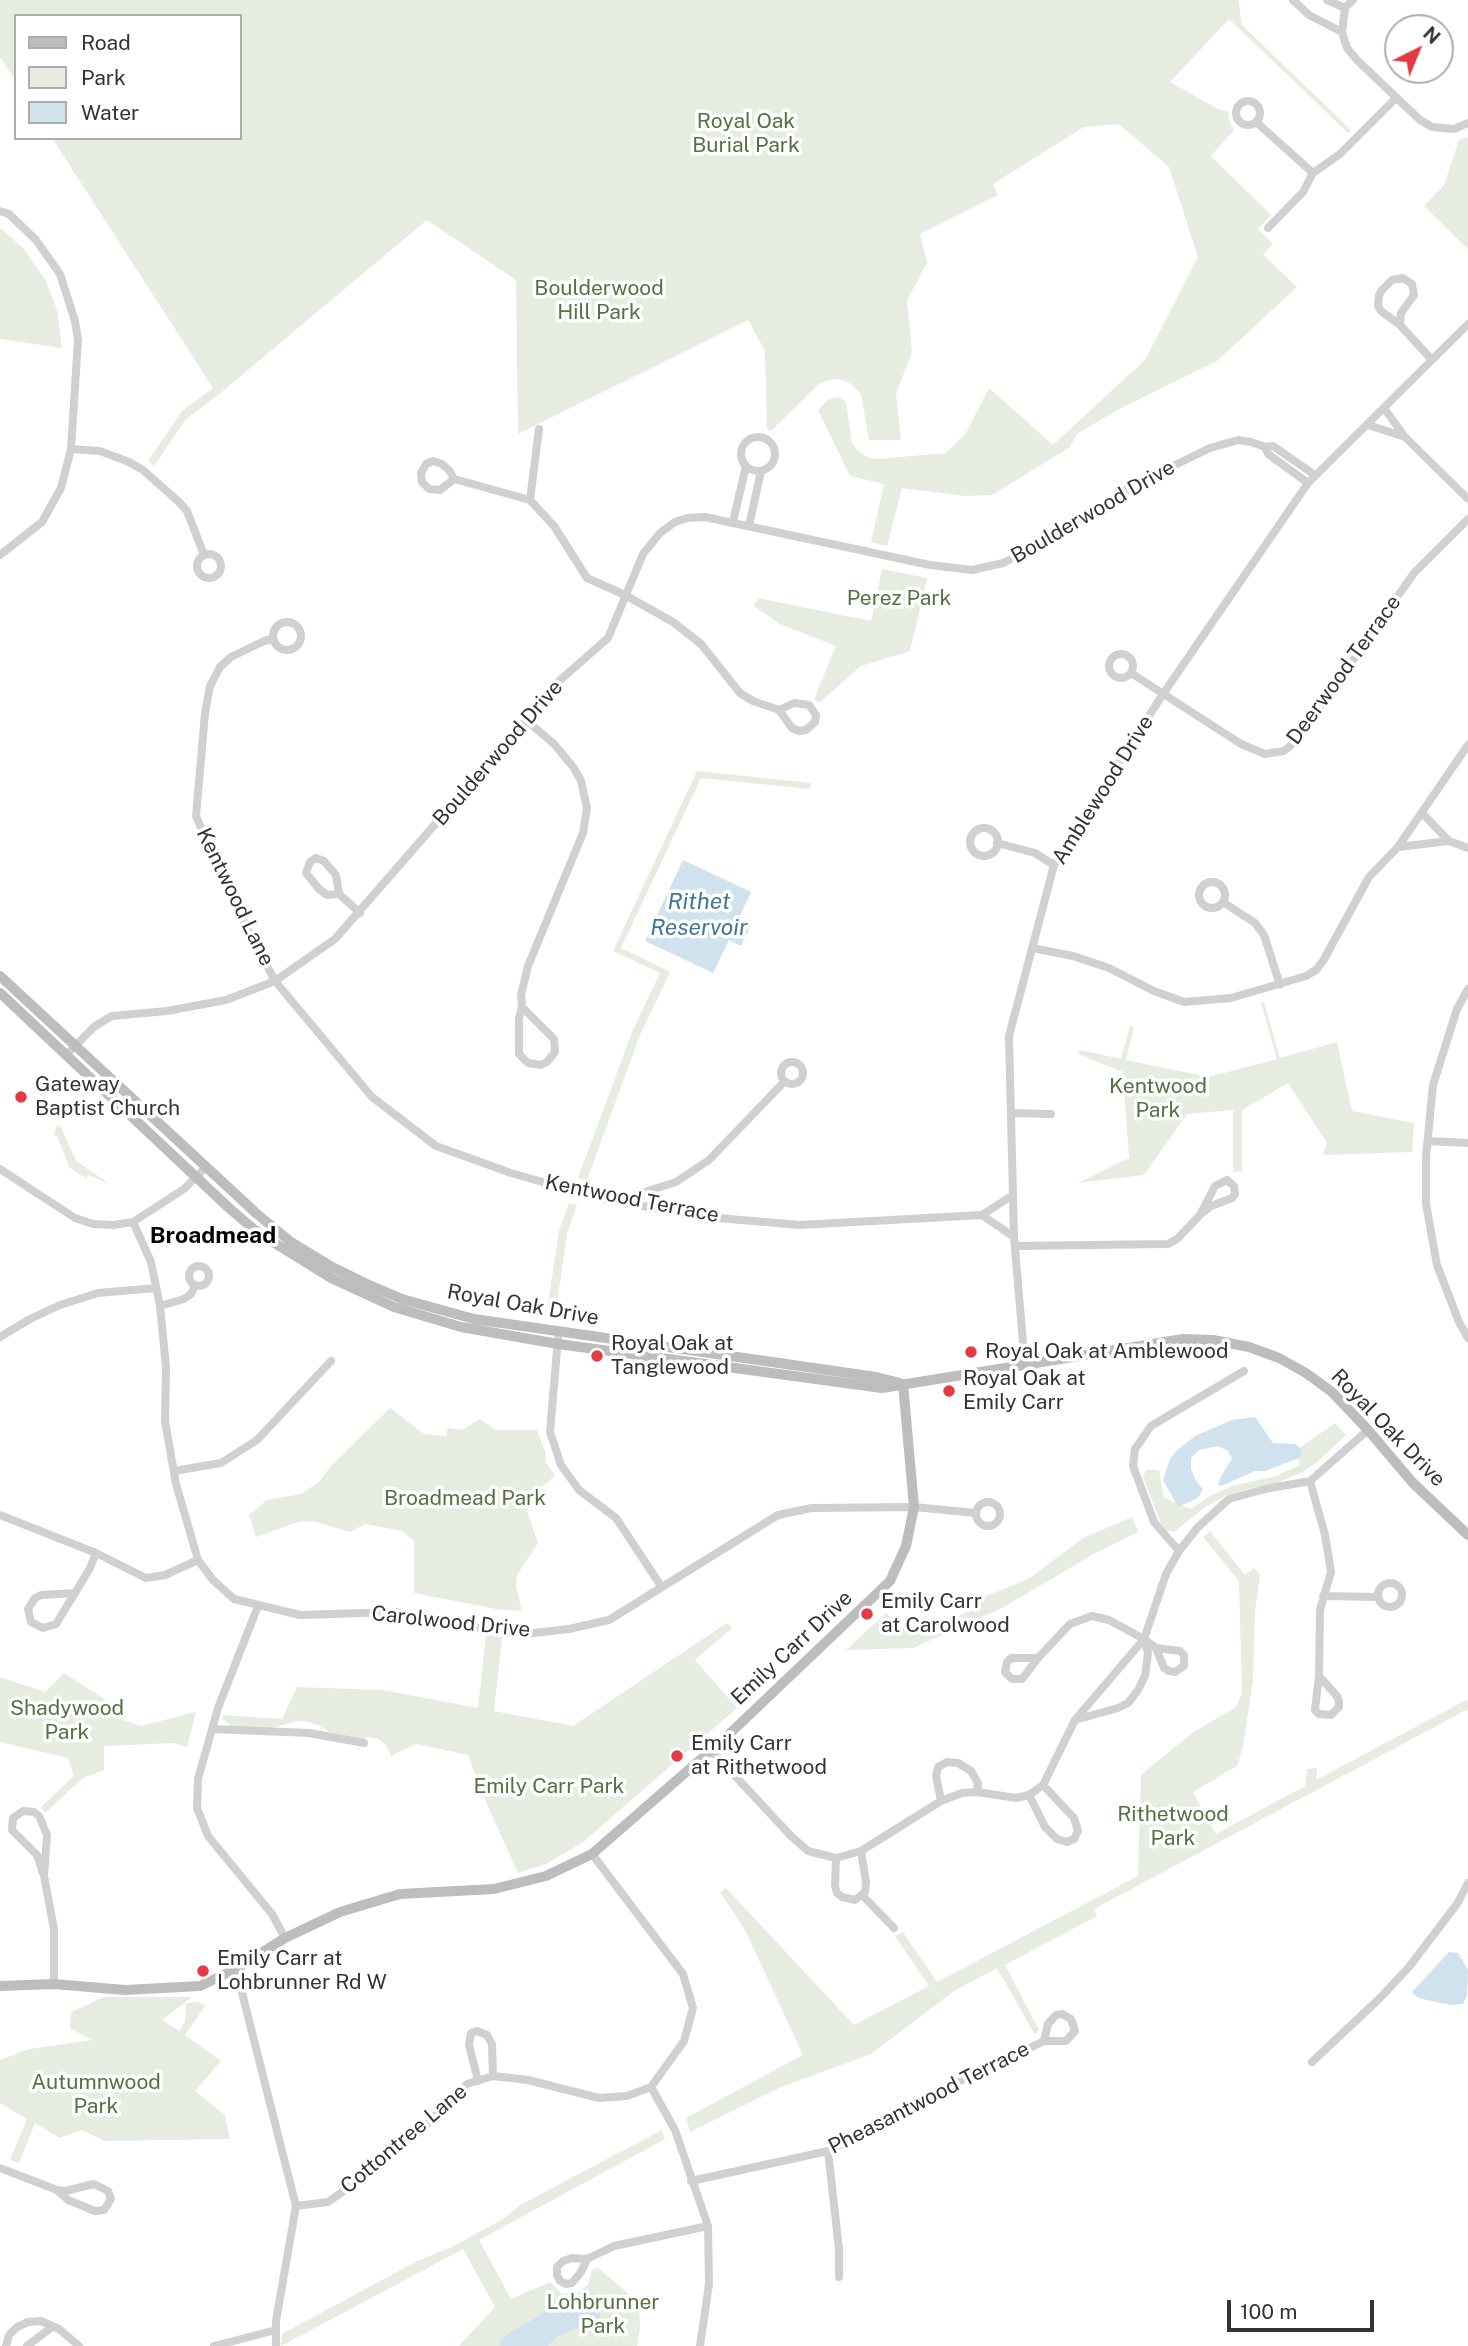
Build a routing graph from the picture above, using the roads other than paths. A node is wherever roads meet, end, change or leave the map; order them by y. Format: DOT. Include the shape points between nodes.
graph roads {
  1 [pos="1293,0"];
  2 [pos="1327,0"];
  3 [pos="1353,0"];
  4 [pos="1345,8"];
  5 [pos="1342,32"];
  6 [pos="1396,98"];
  7 [pos="1256,122"];
  8 [pos="1468,123"];
  9 [pos="1313,173"];
  10 [pos="0,211"];
  11 [pos="1268,229"];
  12 [pos="1468,324"];
  13 [pos="1400,325"];
  14 [pos="1432,360"];
  15 [pos="1384,408"];
  16 [pos="1368,425"];
  17 [pos="538,429"];
  18 [pos="1405,437"];
  19 [pos="1265,447"];
  20 [pos="71,449"];
  21 [pos="746,467"];
  22 [pos="761,471"];
  23 [pos="1315,475"];
  24 [pos="454,479"];
  25 [pos="1308,483"];
  26 [pos="1468,499"];
  27 [pos="530,500"];
  28 [pos="1468,519"];
  29 [pos="733,522"];
  30 [pos="749,526"];
  31 [pos="0,555"];
  32 [pos="204,555"];
  33 [pos="625,595"];
  34 [pos="273,639"];
  35 [pos="1131,673"];
  36 [pos="1163,694"];
  37 [pos="779,710"];
  38 [pos="526,720"];
  39 [pos="1468,745"];
  40 [pos="1422,813"];
  41 [pos="1449,841"];
  42 [pos="998,843"];
  43 [pos="1398,847"];
  44 [pos="1468,848"];
  45 [pos="1054,865"];
  46 [pos="339,894"];
  47 [pos="1223,902"];
  48 [pos="360,913"];
  49 [pos="1032,948"];
  50 [pos="0,976"];
  51 [pos="275,981"];
  52 [pos="1280,985"];
  53 [pos="1468,989"];
  54 [pos="0,993"];
  55 [pos="522,1007"];
  56 [pos="75,1045"];
  57 [pos="66,1055"];
  58 [pos="784,1082"];
  59 [pos="1012,1113"];
  60 [pos="1051,1114"];
  61 [pos="1428,1141"];
  62 [pos="1468,1143"];
  63 [pos="206,1167"];
  64 [pos="0,1169"];
  65 [pos="196,1177"];
  66 [pos="1013,1195"];
  67 [pos="621,1200"];
  68 [pos="1200,1214"];
  69 [pos="982,1215"];
  70 [pos="133,1222"];
  71 [pos="1015,1242"];
  72 [pos="195,1286"];
  73 [pos="156,1288"];
  74 [pos="160,1306"];
  75 [pos="0,1337"];
  76 [pos="558,1338"];
  77 [pos="1468,1338"];
  78 [pos="331,1361"];
  79 [pos="1025,1365"];
  80 [pos="1244,1371"];
  81 [pos="903,1384"];
  82 [pos="1368,1430"];
  83 [pos="174,1471"];
  84 [pos="1310,1481"];
  85 [pos="914,1507"];
  86 [pos="976,1513"];
  87 [pos="0,1515"];
  88 [pos="1468,1535"];
  89 [pos="1179,1551"];
  90 [pos="96,1553"];
  91 [pos="198,1560"];
  92 [pos="661,1586"];
  93 [pos="75,1593"];
  94 [pos="1323,1596"];
  95 [pos="1378,1597"];
  96 [pos="258,1606"];
  97 [pos="1144,1639"];
  98 [pos="1156,1648"];
  99 [pos="1038,1658"];
  100 [pos="1319,1676"];
  101 [pos="1076,1720"];
  102 [pos="212,1729"];
  103 [pos="364,1743"];
  104 [pos="711,1750"];
  105 [pos="1043,1784"];
  106 [pos="977,1792"];
  107 [pos="1030,1795"];
  108 [pos="941,1801"];
  109 [pos="861,1852"];
  110 [pos="592,1854"];
  111 [pos="836,1858"];
  112 [pos="44,1876"];
  113 [pos="1468,1884"];
  114 [pos="862,1895"];
  115 [pos="894,1928"];
  116 [pos="285,1938"];
  117 [pos="236,1969"];
  118 [pos="54,1984"];
  119 [pos="0,1986"];
  120 [pos="1044,2041"];
  121 [pos="1312,2062"];
  122 [pos="493,2076"];
  123 [pos="478,2081"];
  124 [pos="651,2087"];
  125 [pos="828,2151"];
  126 [pos="0,2168"];
  127 [pos="691,2180"];
  128 [pos="57,2190"];
  129 [pos="296,2206"];
  130 [pos="708,2226"];
  131 [pos="587,2259"];
  132 [pos="839,2277"];
  133 [pos="52,2327"];
  134 [pos="276,2330"];
  135 [pos="6,2346"];
  136 [pos="27,2346"];
  137 [pos="79,2346"];
  138 [pos="214,2346"];
  139 [pos="276,2346"];
  140 [pos="699,2346"];
  1 -- 5 [label="street" via="1309,15"];
  2 -- 4 [label="street"];
  3 -- 4 [label="street"];
  4 -- 5 [label="street"];
  5 -- 6 [label="street" via="1347,48"];
  6 -- 8 [label="street" via="1432,127 1454,129"];
  6 -- 9 [label="street"];
  7 -- 9 [label="street"];
  9 -- 11 [label="street" via="1303,192"];
  10 -- 20 [label="street" via="36,240 60,274 75,321"];
  12 -- 14 [label="street, Amblewood Drive"];
  13 -- 13 [label="street" via="1401,313 1414,295 1412,284 1403,278 1391,280 1377,300 1381,311"];
  13 -- 14 [label="street"];
  14 -- 15 [label="street, Amblewood Drive"];
  15 -- 16 [label="street, Amblewood Drive"];
  15 -- 18 [label="street"];
  16 -- 18 [label="street"];
  16 -- 23 [label="street, Amblewood Drive"];
  17 -- 27 [label="street"];
  18 -- 26 [label="street"];
  19 -- 23 [label="street, Boulderwood Drive" via="1273,446"];
  19 -- 25 [label="street"];
  19 -- 30 [label="street, Boulderwood Drive" via="1238,440 1210,448 1136,484 1003,563 972,570"];
  20 -- 31 [label="street" via="61,488 42,522"];
  20 -- 32 [label="street" via="100,451 143,470 187,511"];
  21 -- 22 [label="street"];
  21 -- 22 [label="street" via="741,450 748,440 760,437 770,443 775,454 771,465"];
  21 -- 29 [label="street"];
  22 -- 30 [label="street"];
  23 -- 25 [label="street, Amblewood Drive"];
  24 -- 27 [label="street"];
  25 -- 36 [label="street, Amblewood Drive"];
  27 -- 33 [label="street" via="554,526 587,578"];
  28 -- 36 [label="street, Deerwood Terrace" via="1414,573 1298,740 1284,751 1265,754 1241,744"];
  29 -- 30 [label="street, Boulderwood Drive"];
  29 -- 33 [label="street, Boulderwood Drive" via="705,517 675,522 650,542"];
  33 -- 37 [label="street" via="674,622 701,644 740,693"];
  33 -- 38 [label="street, Boulderwood Drive" via="608,638 550,689"];
  34 -- 51 [label="street, Kentwood Lane" via="231,657 210,686 196,816 228,891"];
  35 -- 36 [label="street, Deerwood Terrace"];
  36 -- 45 [label="street, Amblewood Drive"];
  37 -- 37 [label="street" via="799,731 815,722 809,705 794,703"];
  38 -- 48 [label="street, Boulderwood Drive"];
  38 -- 55 [label="street" via="574,768 587,808 583,833 528,967"];
  39 -- 40 [label="street"];
  40 -- 41 [label="street"];
  40 -- 43 [label="street"];
  41 -- 43 [label="street"];
  41 -- 44 [label="street"];
  42 -- 45 [label="street" via="1035,853"];
  43 -- 52 [label="street" via="1369,877 1316,970"];
  45 -- 49 [label="street, Amblewood Drive"];
  46 -- 46 [label="street" via="336,875 324,861 316,858 310,862 306,873 319,889 327,895"];
  46 -- 48 [label="street"];
  47 -- 52 [label="street" via="1255,923 1264,935"];
  48 -- 51 [label="street, Boulderwood Drive" via="335,939"];
  49 -- 52 [label="street" via="1109,968 1184,1002 1231,998"];
  49 -- 59 [label="street, Amblewood Drive" via="1009,1036"];
  50 -- 56 [label="main road, Royal Oak Drive"];
  51 -- 56 [label="street, Boulderwood Drive" via="226,1000 112,1016"];
  51 -- 67 [label="street, Kentwood Terrace" via="372,1097 436,1146 511,1173"];
  53 -- 61 [label="street" via="1433,1085"];
  54 -- 57 [label="main road, Royal Oak Drive"];
  55 -- 55 [label="street" via="519,1054 528,1063 541,1065 555,1052 554,1039"];
  56 -- 57 [label="street, Boulderwood Drive"];
  56 -- 63 [label="main road, Royal Oak Drive"];
  57 -- 65 [label="main road, Royal Oak Drive"];
  58 -- 67 [label="street" via="709,1160 676,1182"];
  59 -- 60 [label="street"];
  59 -- 66 [label="street, Amblewood Drive"];
  61 -- 62 [label="street"];
  61 -- 77 [label="street" via="1426,1204 1437,1265"];
  63 -- 65 [label="street"];
  63 -- 76 [label="main road, Royal Oak Drive" via="291,1242 331,1267 402,1299"];
  64 -- 70 [label="street" via="84,1222 103,1226"];
  65 -- 70 [label="street"];
  65 -- 76 [label="main road, Royal Oak Drive" via="257,1232 358,1292 461,1327"];
  66 -- 69 [label="street, Kentwood Terrace"];
  66 -- 71 [label="street, Amblewood Drive"];
  67 -- 69 [label="street, Kentwood Terrace" via="694,1216 800,1225"];
  68 -- 68 [label="street" via="1232,1198 1236,1190 1231,1182 1215,1186"];
  68 -- 71 [label="street" via="1168,1244"];
  69 -- 71 [label="street"];
  70 -- 73 [label="street, Carolwood Drive"];
  71 -- 79 [label="street, Amblewood Drive"];
  72 -- 74 [label="street" via="184,1299"];
  73 -- 74 [label="street, Carolwood Drive"];
  73 -- 75 [label="street" via="98,1293 40,1314"];
  74 -- 83 [label="street, Carolwood Drive" via="165,1421"];
  76 -- 81 [label="main road, Royal Oak Drive"];
  76 -- 92 [label="street" via="550,1432 561,1465 579,1490 616,1518"];
  78 -- 83 [label="street" via="257,1440 221,1463"];
  79 -- 81 [label="main road, Royal Oak Drive"];
  79 -- 82 [label="main road, Royal Oak Drive" via="1183,1339 1213,1340 1249,1347 1306,1373 1332,1392"];
  80 -- 89 [label="street" via="1151,1426 1135,1449 1133,1466 1154,1522"];
  81 -- 85 [label="main road, Emily Carr Drive"];
  82 -- 84 [label="street"];
  82 -- 88 [label="main road, Royal Oak Drive" via="1413,1483"];
  83 -- 91 [label="street, Carolwood Drive"];
  84 -- 89 [label="street" via="1229,1499"];
  84 -- 94 [label="street" via="1330,1558 1331,1572"];
  85 -- 86 [label="street, Carolwood Drive"];
  85 -- 92 [label="street, Carolwood Drive" via="812,1508 778,1514"];
  85 -- 104 [label="main road, Emily Carr Drive" via="906,1546 890,1581"];
  87 -- 90 [label="street"];
  89 -- 97 [label="street" via="1166,1574"];
  90 -- 91 [label="street" via="146,1578"];
  90 -- 93 [label="street"];
  91 -- 96 [label="street, Carolwood Drive" via="234,1598"];
  92 -- 96 [label="street, Carolwood Drive" via="609,1620 525,1634 396,1612 300,1615"];
  93 -- 93 [label="street" via="35,1598 28,1609 31,1622 43,1628 56,1624"];
  94 -- 95 [label="street"];
  94 -- 100 [label="street"];
  96 -- 102 [label="street"];
  97 -- 98 [label="street"];
  97 -- 99 [label="street" via="1092,1616 1070,1624"];
  97 -- 101 [label="street"];
  97 -- 101 [label="street" via="1148,1653 1145,1676 1128,1703"];
  100 -- 100 [label="street" via="1337,1696 1339,1707 1331,1715 1315,1710"];
  101 -- 105 [label="street"];
  102 -- 103 [label="street" via="309,1734"];
  102 -- 116 [label="street" via="198,1779 197,1808 208,1836 272,1914"];
  104 -- 110 [label="main road, Emily Carr Drive"];
  104 -- 111 [label="street" via="791,1836 808,1850"];
  105 -- 107 [label="street"];
  105 -- 107 [label="street" via="1074,1818 1078,1831 1074,1839 1057,1839 1045,1827"];
  106 -- 107 [label="street" via="1016,1798"];
  106 -- 108 [label="street"];
  106 -- 108 [label="street" via="978,1783 971,1772 947,1762 938,1767 936,1776"];
  108 -- 109 [label="street"];
  109 -- 111 [label="street"];
  109 -- 114 [label="street" via="866,1882"];
  110 -- 116 [label="main road, Emily Carr Drive" via="546,1876 494,1889 400,1894 340,1912"];
  110 -- 124 [label="street" via="683,1974 693,2008 684,2041"];
  111 -- 114 [label="street" via="837,1893 849,1900"];
  112 -- 112 [label="street" via="47,1835 39,1816 23,1811 13,1818 12,1829 37,1856"];
  112 -- 118 [label="street" via="54,1929"];
  113 -- 121 [label="street" via="1409,1966"];
  114 -- 115 [label="street"];
  116 -- 117 [label="main road, Emily Carr Drive"];
  117 -- 118 [label="main road, Emily Carr Drive" via="191,1987 125,1990"];
  117 -- 129 [label="street"];
  118 -- 119 [label="main road, Emily Carr Drive"];
  120 -- 125 [label="street, Pheasantwood Terrace"];
  122 -- 123 [label="street, Cottontree Lane"];
  122 -- 123 [label="street" via="492,2044 477,2031 471,2034 469,2045"];
  122 -- 124 [label="street, Cottontree Lane" via="599,2098 627,2096"];
  123 -- 129 [label="street, Cottontree Lane" via="467,2084 420,2131 328,2202"];
  124 -- 127 [label="street" via="675,2130"];
  125 -- 127 [label="street, Pheasantwood Terrace"];
  125 -- 132 [label="street"];
  126 -- 128 [label="street"];
  127 -- 130 [label="street"];
  128 -- 128 [label="street" via="95,2211 104,2210 111,2200 108,2191 94,2184"];
  129 -- 134 [label="street"];
  130 -- 131 [label="street" via="614,2246"];
  130 -- 140 [label="street" via="709,2284"];
  133 -- 135 [label="street" via="41,2321 28,2322 9,2335"];
  133 -- 136 [label="street"];
  133 -- 137 [label="street"];
  134 -- 138 [label="street"];
  134 -- 139 [label="street"];
}
